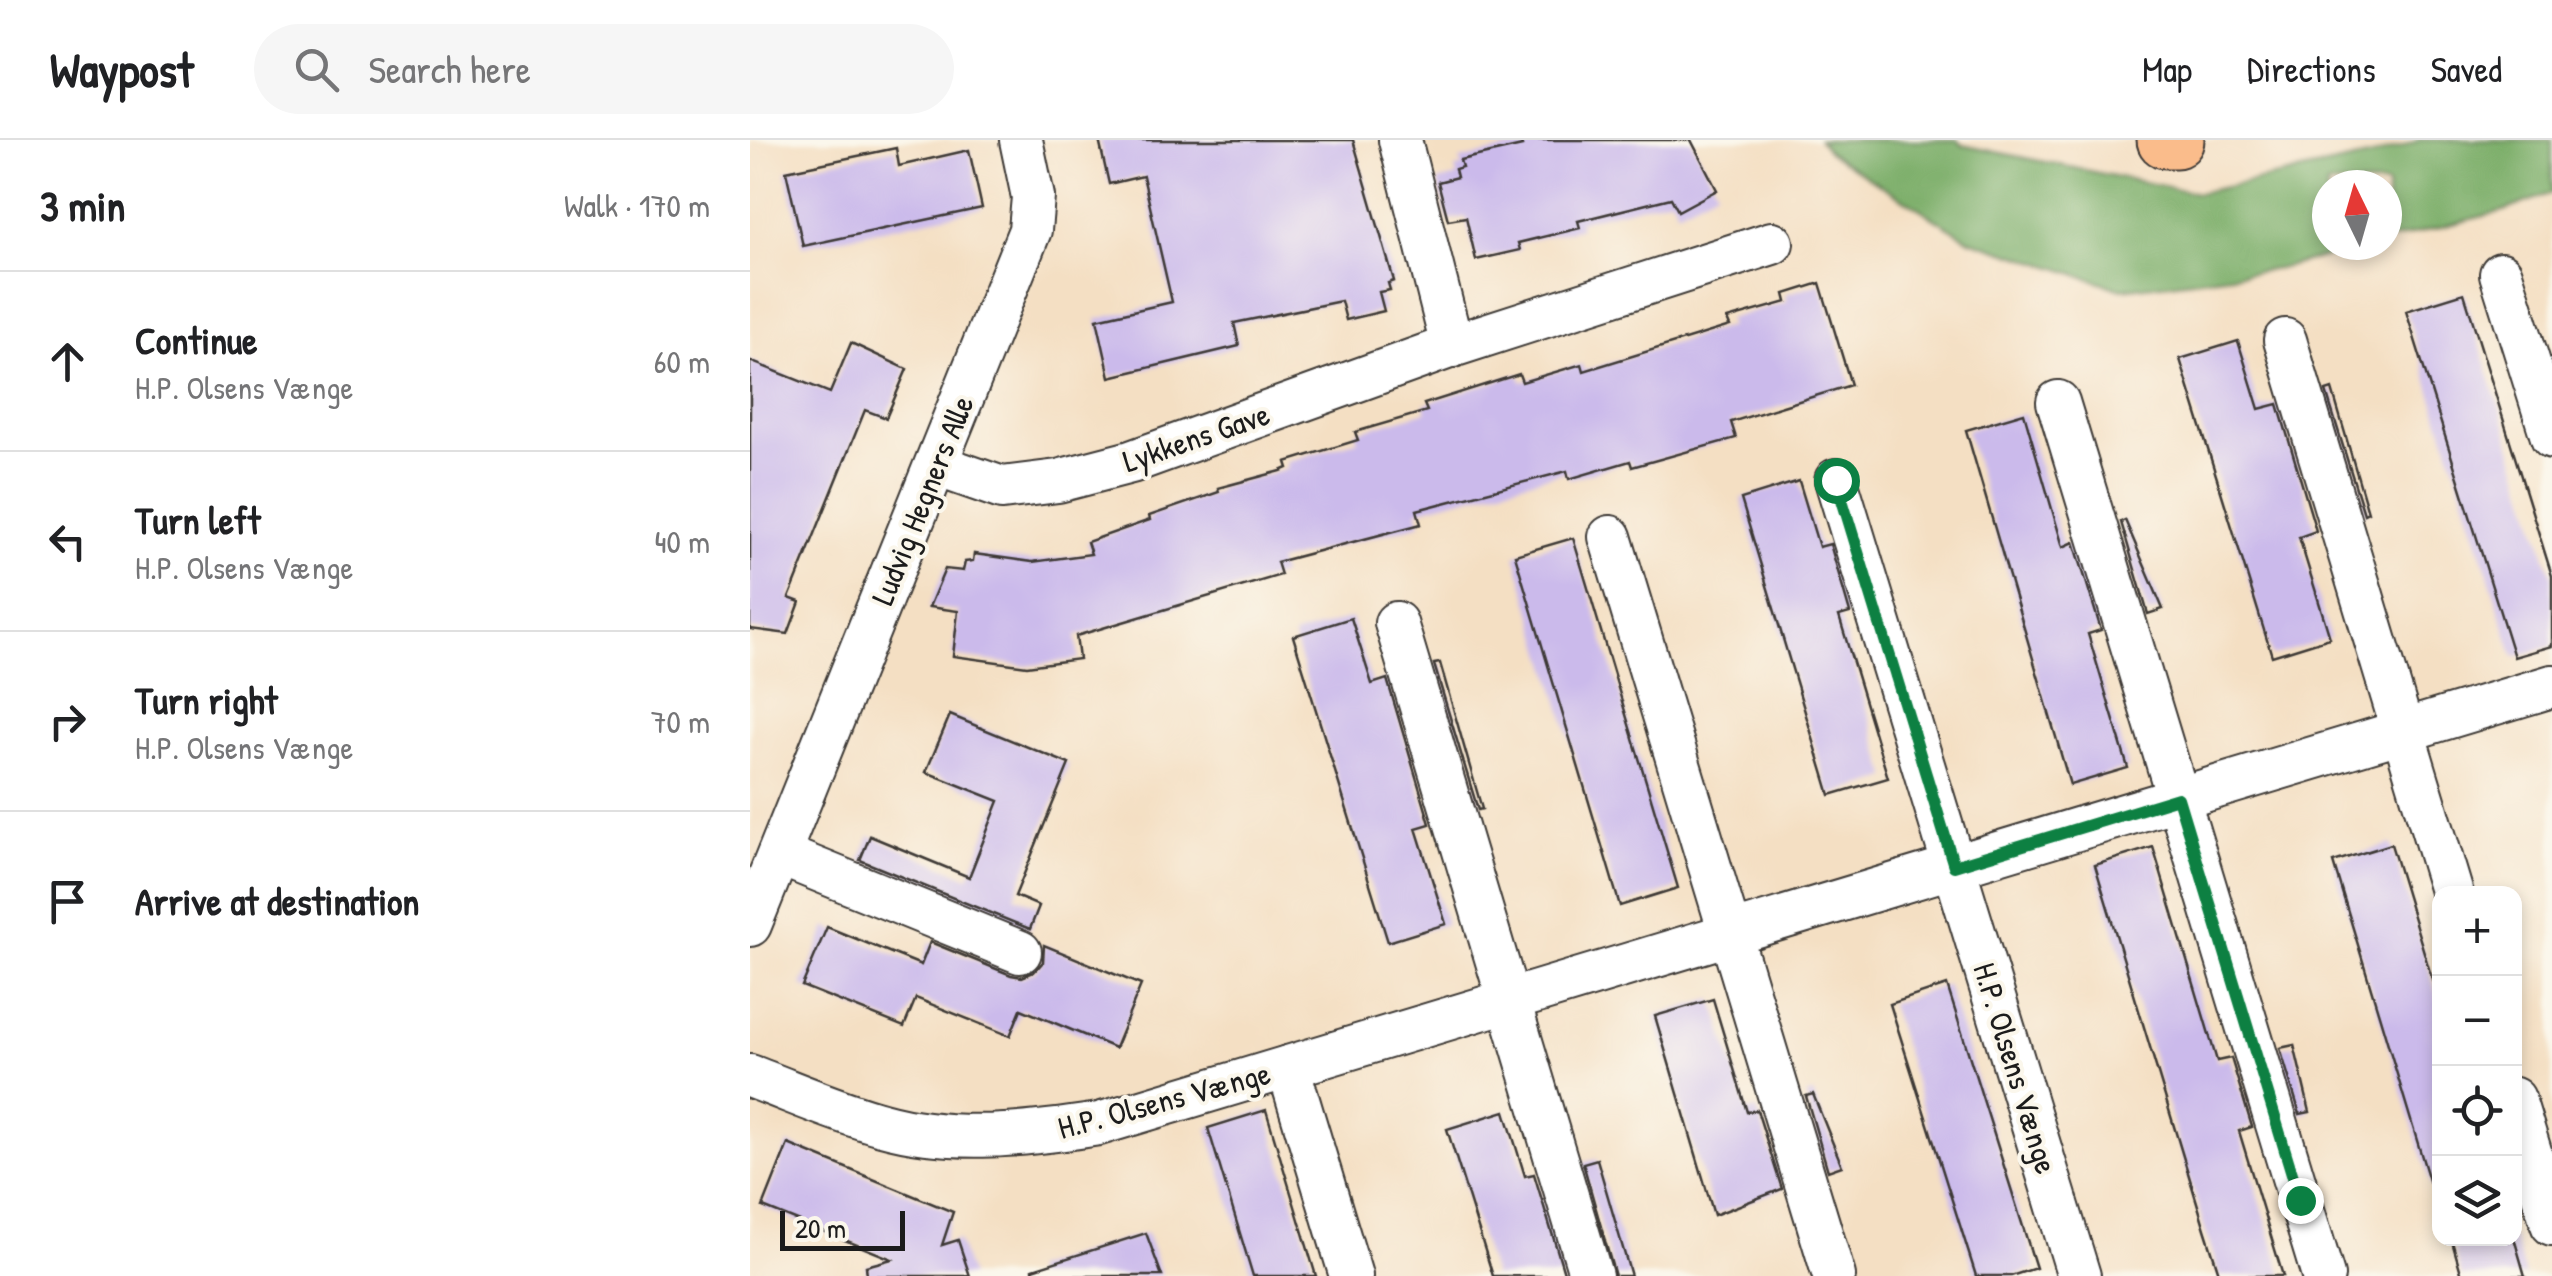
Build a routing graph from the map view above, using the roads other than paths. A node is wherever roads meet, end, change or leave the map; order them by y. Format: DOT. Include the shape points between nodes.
graph roads {
  1 [pos="1020,140"];
  2 [pos="1400,140"];
  3 [pos="2165,140"];
  4 [pos="2176,140"];
  5 [pos="1772,242"];
  6 [pos="2501,274"];
  7 [pos="2285,340"];
  8 [pos="1452,346"];
  9 [pos="2058,402"];
  10 [pos="2552,437"];
  11 [pos="936,466"];
  12 [pos="1836,480"];
  13 [pos="1610,537"];
  14 [pos="1396,623"];
  15 [pos="2552,686"];
  16 [pos="2403,731"];
  17 [pos="2178,798"];
  18 [pos="779,854"];
  19 [pos="1954,866"];
  20 [pos="2450,886"];
  21 [pos="750,925"];
  22 [pos="1730,934"];
  23 [pos="1020,952"];
  24 [pos="1508,1000"];
  25 [pos="1288,1067"];
  26 [pos="750,1076"];
  27 [pos="2522,1123"];
  28 [pos="2552,1224"];
  29 [pos="2078,1272"];
  30 [pos="1351,1276"];
  31 [pos="1591,1276"];
  32 [pos="1834,1276"];
  33 [pos="2324,1276"];
  1 -- 11 [label="street, Ludvig Hegners Alle" via="1033,197 1030,230"];
  2 -- 8 [label="street"];
  3 -- 4 [label="highway"];
  5 -- 8 [label="street, Lykkens Gave"];
  6 -- 10 [label="street"];
  7 -- 16 [label="street"];
  8 -- 11 [label="street, Lykkens Gave" via="1058,482 1002,488"];
  9 -- 17 [label="street"];
  11 -- 18 [label="street, Ludvig Hegners Alle"];
  12 -- 19 [label="street, H.P. Olsens Vænge"];
  13 -- 22 [label="street"];
  14 -- 24 [label="street"];
  15 -- 16 [label="street, H.P. Olsens Vænge"];
  16 -- 17 [label="street, H.P. Olsens Vænge"];
  16 -- 20 [label="street"];
  17 -- 19 [label="street, H.P. Olsens Vænge"];
  17 -- 33 [label="street"];
  18 -- 21 [label="street, Ludvig Hegners Alle"];
  18 -- 23 [label="street"];
  19 -- 22 [label="street, H.P. Olsens Vænge"];
  19 -- 29 [label="street, H.P. Olsens Vænge"];
  22 -- 24 [label="street, H.P. Olsens Vænge"];
  22 -- 32 [label="street"];
  24 -- 25 [label="street, H.P. Olsens Vænge"];
  24 -- 31 [label="street"];
  25 -- 26 [label="street, H.P. Olsens Vænge" via="1099,1124 1018,1137 883,1125"];
  25 -- 30 [label="street, H.P. Olsens Vænge"];
  27 -- 28 [label="street"];
}
